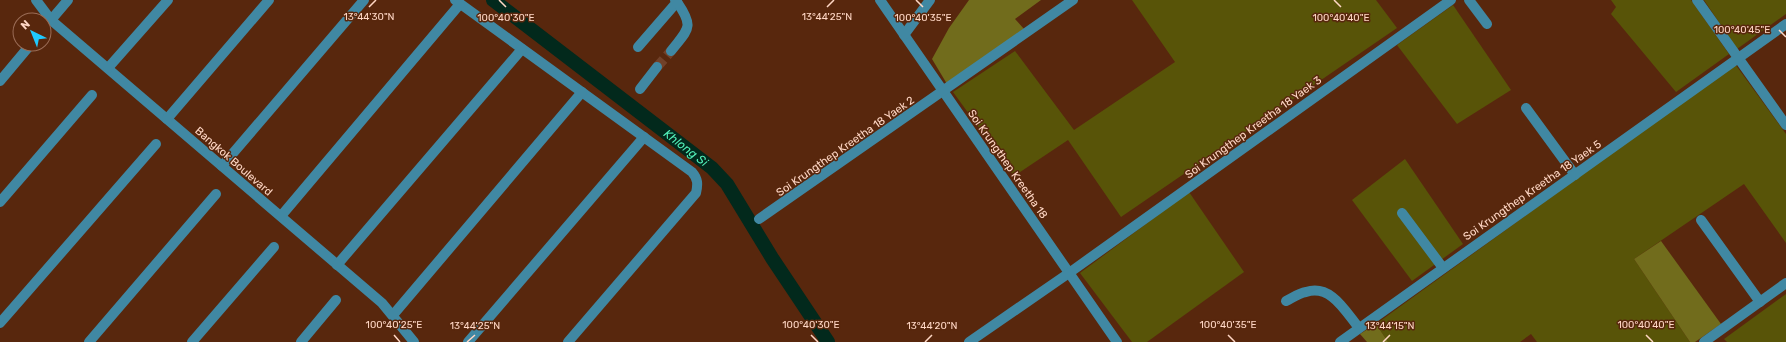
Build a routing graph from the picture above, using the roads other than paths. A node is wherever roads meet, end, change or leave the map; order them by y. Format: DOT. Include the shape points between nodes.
graph roads {
  1 [pos="36,0"];
  2 [pos="68,0"];
  3 [pos="168,0"];
  4 [pos="269,0"];
  5 [pos="364,0"];
  6 [pos="880,0"];
  7 [pos="930,0"];
  8 [pos="1073,0"];
  9 [pos="1451,0"];
  10 [pos="1469,0"];
  11 [pos="1698,0"];
  12 [pos="676,1"];
  13 [pos="457,2"];
  14 [pos="45,12"];
  15 [pos="52,19"];
  16 [pos="52,21"];
  17 [pos="1487,24"];
  18 [pos="1786,24"];
  19 [pos="904,35"];
  20 [pos="638,47"];
  21 [pos="522,49"];
  22 [pos="671,51"];
  23 [pos="24,52"];
  24 [pos="1739,58"];
  25 [pos="657,67"];
  26 [pos="108,68"];
  27 [pos="0,81"];
  28 [pos="640,89"];
  29 [pos="582,92"];
  30 [pos="943,92"];
  31 [pos="92,95"];
  32 [pos="1526,108"];
  33 [pos="167,119"];
  34 [pos="1786,125"];
  35 [pos="644,137"];
  36 [pos="156,144"];
  37 [pos="222,166"];
  38 [pos="1574,175"];
  39 [pos="216,194"];
  40 [pos="0,202"];
  41 [pos="1402,213"];
  42 [pos="281,216"];
  43 [pos="760,220"];
  44 [pos="1701,220"];
  45 [pos="274,247"];
  46 [pos="338,265"];
  47 [pos="1443,268"];
  48 [pos="1069,273"];
  49 [pos="1786,283"];
  50 [pos="336,300"];
  51 [pos="1286,301"];
  52 [pos="1760,302"];
  53 [pos="393,315"];
  54 [pos="0,323"];
  55 [pos="1359,328"];
  56 [pos="89,342"];
  57 [pos="192,342"];
  58 [pos="301,342"];
  59 [pos="414,342"];
  60 [pos="468,342"];
  61 [pos="568,342"];
  62 [pos="969,342"];
  63 [pos="1117,342"];
  64 [pos="1340,342"];
  65 [pos="1704,342"];
  1 -- 14 [label="street, Bangkok Boulevard"];
  2 -- 15 [label="street"];
  3 -- 26 [label="street"];
  4 -- 33 [label="street"];
  5 -- 37 [label="street"];
  6 -- 19 [label="street, Soi Krungthep Kreetha 18"];
  7 -- 19 [label="street"];
  8 -- 30 [label="street, Soi Krungthep Kreetha 18 Yaek 2"];
  9 -- 48 [label="street, Soi Krungthep Kreetha 18 Yaek 3"];
  10 -- 17 [label="street"];
  11 -- 24 [label="street"];
  12 -- 20 [label="street"];
  12 -- 22 [label="street" via="688,23 686,32"];
  13 -- 21 [label="street"];
  13 -- 42 [label="street"];
  16 -- 26 [label="street, Bangkok Boulevard"];
  18 -- 24 [label="street, Soi Krungthep Kreetha 18 Yaek 5"];
  19 -- 30 [label="street, Soi Krungthep Kreetha 18"];
  21 -- 29 [label="street"];
  21 -- 46 [label="street"];
  23 -- 27 [label="street"];
  24 -- 34 [label="street"];
  24 -- 38 [label="street, Soi Krungthep Kreetha 18 Yaek 5"];
  25 -- 28 [label="street"];
  26 -- 33 [label="street, Bangkok Boulevard"];
  29 -- 35 [label="street"];
  29 -- 53 [label="street"];
  30 -- 43 [label="street, Soi Krungthep Kreetha 18 Yaek 2"];
  30 -- 48 [label="street, Soi Krungthep Kreetha 18"];
  31 -- 40 [label="street"];
  32 -- 38 [label="street"];
  33 -- 37 [label="street, Bangkok Boulevard"];
  35 -- 60 [label="street"];
  35 -- 61 [label="street" via="692,172 697,178 696,193"];
  36 -- 54 [label="street"];
  37 -- 42 [label="street, Bangkok Boulevard"];
  38 -- 47 [label="street, Soi Krungthep Kreetha 18 Yaek 5"];
  39 -- 56 [label="street"];
  41 -- 47 [label="street"];
  42 -- 46 [label="street, Bangkok Boulevard"];
  44 -- 52 [label="street"];
  45 -- 57 [label="street"];
  46 -- 53 [label="street, Bangkok Boulevard"];
  47 -- 55 [label="street, Soi Krungthep Kreetha 18 Yaek 5"];
  48 -- 62 [label="street, Soi Krungthep Kreetha 18 Yaek 3"];
  48 -- 63 [label="street, Soi Krungthep Kreetha 18"];
  49 -- 52 [label="street"];
  50 -- 58 [label="street"];
  51 -- 55 [label="street" via="1305,292 1324,291 1331,295"];
  52 -- 65 [label="street"];
  53 -- 59 [label="street, Bangkok Boulevard"];
  55 -- 64 [label="street, Soi Krungthep Kreetha 18 Yaek 5"];
}
